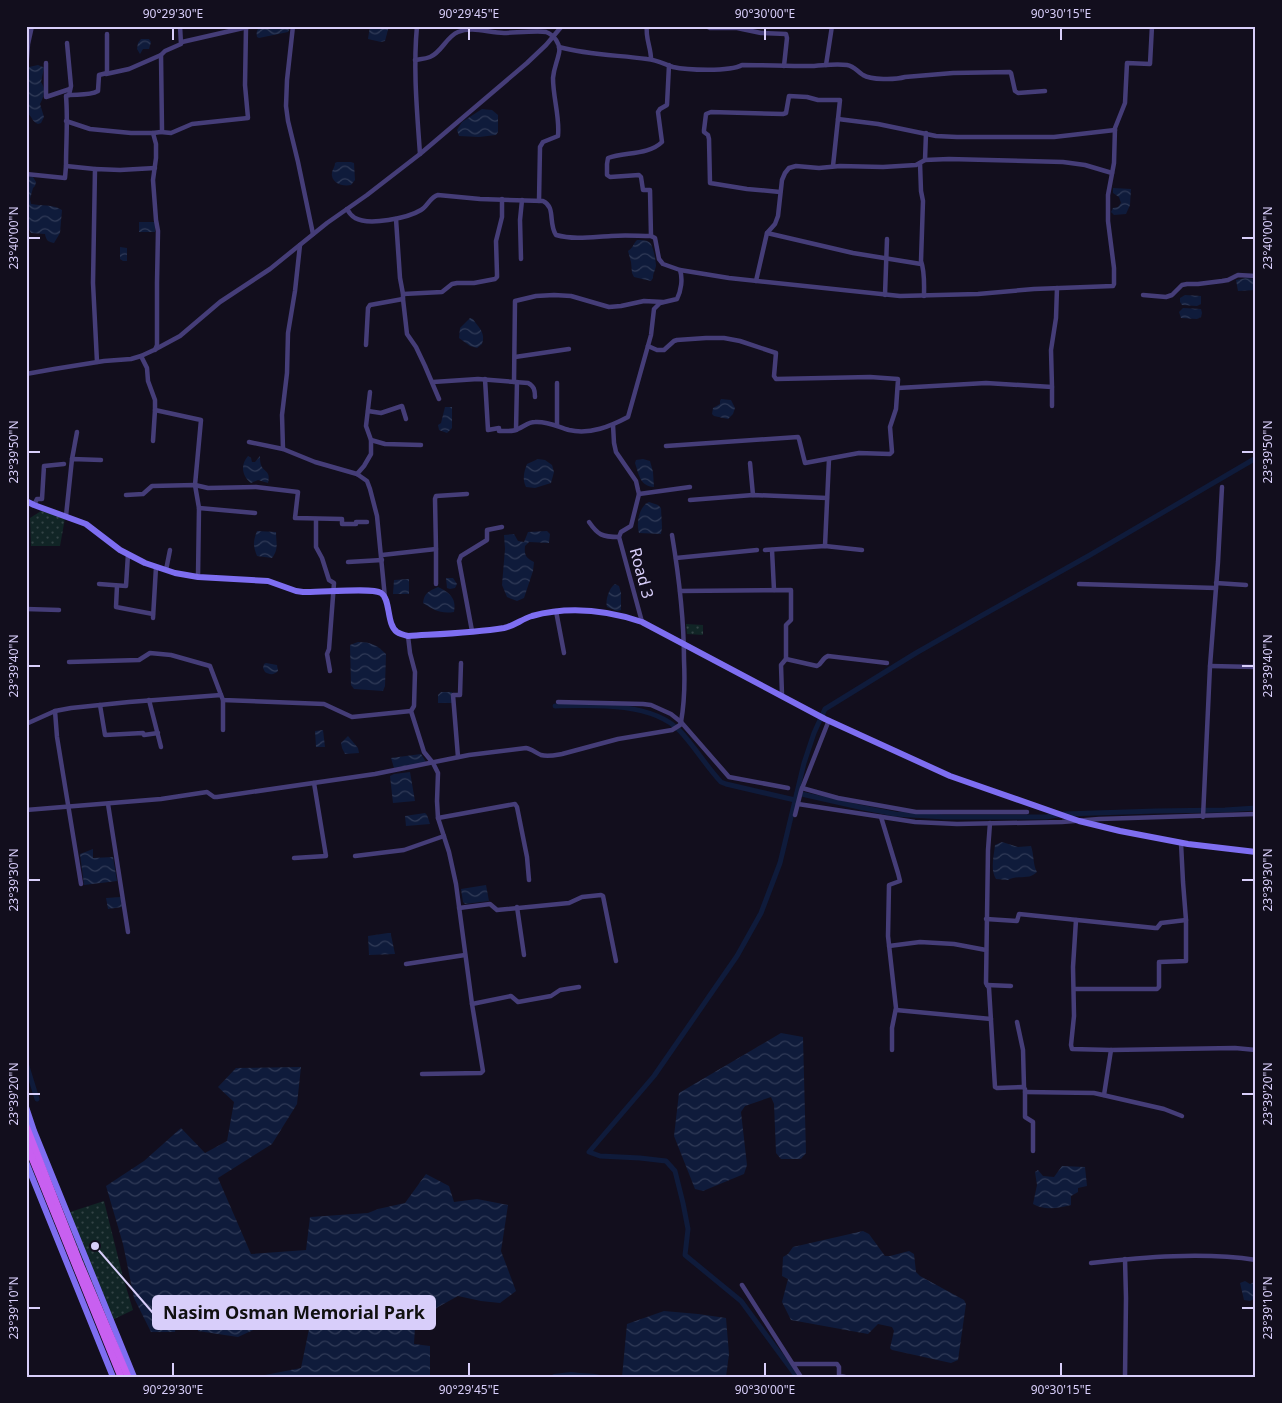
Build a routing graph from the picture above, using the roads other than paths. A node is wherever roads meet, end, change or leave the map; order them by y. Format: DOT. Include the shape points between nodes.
graph roads {
  1 [pos="32,26"];
  2 [pos="180,26"];
  3 [pos="252,26"];
  4 [pos="293,26"];
  5 [pos="417,26"];
  6 [pos="562,26"];
  7 [pos="647,26"];
  8 [pos="706,26"];
  9 [pos="832,26"];
  10 [pos="1152,26"];
  11 [pos="246,28"];
  12 [pos="107,34"];
  13 [pos="554,36"];
  14 [pos="182,42"];
  15 [pos="67,43"];
  16 [pos="559,47"];
  17 [pos="161,55"];
  18 [pos="651,59"];
  19 [pos="415,60"];
  20 [pos="46,63"];
  21 [pos="669,65"];
  22 [pos="826,65"];
  23 [pos="784,66"];
  24 [pos="26,71"];
  25 [pos="106,74"];
  26 [pos="70,89"];
  27 [pos="1045,91"];
  28 [pos="69,95"];
  29 [pos="838,119"];
  30 [pos="66,120"];
  31 [pos="1115,130"];
  32 [pos="161,132"];
  33 [pos="153,133"];
  34 [pos="926,133"];
  35 [pos="420,154"];
  36 [pos="925,160"];
  37 [pos="920,163"];
  38 [pos="66,166"];
  39 [pos="833,166"];
  40 [pos="155,168"];
  41 [pos="95,169"];
  42 [pos="1112,173"];
  43 [pos="26,174"];
  44 [pos="780,192"];
  45 [pos="502,199"];
  46 [pos="522,200"];
  47 [pos="539,201"];
  48 [pos="347,209"];
  49 [pos="396,219"];
  50 [pos="767,233"];
  51 [pos="313,234"];
  52 [pos="651,236"];
  53 [pos="887,239"];
  54 [pos="300,245"];
  55 [pos="886,258"];
  56 [pos="521,259"];
  57 [pos="921,264"];
  58 [pos="680,270"];
  59 [pos="1256,276"];
  60 [pos="756,281"];
  61 [pos="1057,288"];
  62 [pos="885,295"];
  63 [pos="1143,295"];
  64 [pos="924,296"];
  65 [pos="403,297"];
  66 [pos="664,302"];
  67 [pos="366,345"];
  68 [pos="648,346"];
  69 [pos="569,349"];
  70 [pos="154,350"];
  71 [pos="142,356"];
  72 [pos="515,357"];
  73 [pos="96,362"];
  74 [pos="26,374"];
  75 [pos="485,379"];
  76 [pos="433,382"];
  77 [pos="516,382"];
  78 [pos="557,383"];
  79 [pos="1052,387"];
  80 [pos="898,388"];
  81 [pos="370,392"];
  82 [pos="535,396"];
  83 [pos="439,399"];
  84 [pos="1052,406"];
  85 [pos="155,410"];
  86 [pos="368,411"];
  87 [pos="406,419"];
  88 [pos="557,425"];
  89 [pos="613,425"];
  90 [pos="516,430"];
  91 [pos="77,432"];
  92 [pos="153,440"];
  93 [pos="371,440"];
  94 [pos="250,442"];
  95 [pos="421,444"];
  96 [pos="666,446"];
  97 [pos="283,449"];
  98 [pos="829,459"];
  99 [pos="72,460"];
  100 [pos="101,460"];
  101 [pos="750,463"];
  102 [pos="64,464"];
  103 [pos="357,474"];
  104 [pos="195,485"];
  105 [pos="1222,486"];
  106 [pos="690,487"];
  107 [pos="467,494"];
  108 [pos="639,494"];
  109 [pos="753,495"];
  110 [pos="126,496"];
  111 [pos="827,498"];
  112 [pos="690,500"];
  113 [pos="26,501"];
  114 [pos="34,505"];
  115 [pos="199,508"];
  116 [pos="255,514"];
  117 [pos="66,516"];
  118 [pos="316,518"];
  119 [pos="367,522"];
  120 [pos="589,522"];
  121 [pos="502,527"];
  122 [pos="672,536"];
  123 [pos="619,537"];
  124 [pos="825,546"];
  125 [pos="436,549"];
  126 [pos="170,550"];
  127 [pos="757,550"];
  128 [pos="765,550"];
  129 [pos="772,550"];
  130 [pos="862,550"];
  131 [pos="128,554"];
  132 [pos="382,558"];
  133 [pos="676,558"];
  134 [pos="348,562"];
  135 [pos="156,567"];
  136 [pos="166,570"];
  137 [pos="198,577"];
  138 [pos="99,584"];
  139 [pos="436,584"];
  140 [pos="1079,584"];
  141 [pos="1246,585"];
  142 [pos="117,586"];
  143 [pos="1216,586"];
  144 [pos="774,590"];
  145 [pos="334,591"];
  146 [pos="680,591"];
  147 [pos="385,598"];
  148 [pos="26,609"];
  149 [pos="59,610"];
  150 [pos="556,611"];
  151 [pos="642,622"];
  152 [pos="472,632"];
  153 [pos="408,636"];
  154 [pos="684,644"];
  155 [pos="564,653"];
  156 [pos="786,660"];
  157 [pos="69,662"];
  158 [pos="461,663"];
  159 [pos="887,663"];
  160 [pos="1210,666"];
  161 [pos="1256,667"];
  162 [pos="330,672"];
  163 [pos="782,694"];
  164 [pos="222,697"];
  165 [pos="150,700"];
  166 [pos="558,702"];
  167 [pos="100,704"];
  168 [pos="55,711"];
  169 [pos="411,712"];
  170 [pos="827,719"];
  171 [pos="680,723"];
  172 [pos="26,724"];
  173 [pos="223,730"];
  174 [pos="158,733"];
  175 [pos="161,747"];
  176 [pos="458,757"];
  177 [pos="433,763"];
  178 [pos="314,784"];
  179 [pos="788,788"];
  180 [pos="802,790"];
  181 [pos="798,802"];
  182 [pos="108,804"];
  183 [pos="68,807"];
  184 [pos="26,810"];
  185 [pos="1027,812"];
  186 [pos="1256,814"];
  187 [pos="796,815"];
  188 [pos="1203,815"];
  189 [pos="881,817"];
  190 [pos="438,818"];
  191 [pos="1076,820"];
  192 [pos="990,824"];
  193 [pos="444,836"];
  194 [pos="1181,843"];
  195 [pos="1256,852"];
  196 [pos="356,856"];
  197 [pos="294,858"];
  198 [pos="529,880"];
  199 [pos="81,884"];
  200 [pos="517,907"];
  201 [pos="459,908"];
  202 [pos="986,919"];
  203 [pos="1076,920"];
  204 [pos="1186,920"];
  205 [pos="128,932"];
  206 [pos="889,946"];
  207 [pos="986,950"];
  208 [pos="524,954"];
  209 [pos="465,955"];
  210 [pos="616,961"];
  211 [pos="406,964"];
  212 [pos="987,985"];
  213 [pos="1011,986"];
  214 [pos="580,987"];
  215 [pos="1074,989"];
  216 [pos="472,1004"];
  217 [pos="896,1010"];
  218 [pos="991,1019"];
  219 [pos="1017,1022"];
  220 [pos="892,1050"];
  221 [pos="1111,1050"];
  222 [pos="1256,1050"];
  223 [pos="422,1074"];
  224 [pos="1025,1090"];
  225 [pos="1104,1095"];
  226 [pos="26,1107"];
  227 [pos="1182,1116"];
  228 [pos="26,1126"];
  229 [pos="26,1143"];
  230 [pos="1033,1151"];
  231 [pos="26,1162"];
  232 [pos="1125,1259"];
  233 [pos="1256,1260"];
  234 [pos="1091,1263"];
  235 [pos="742,1285"];
  236 [pos="793,1364"];
  237 [pos="113,1377"];
  238 [pos="121,1377"];
  239 [pos="128,1377"];
  240 [pos="134,1377"];
  241 [pos="801,1377"];
  242 [pos="846,1377"];
  243 [pos="1125,1377"];
  1 -- 24 [label="street"];
  2 -- 14 [label="street"];
  3 -- 11 [label="street"];
  4 -- 51 [label="street" via="286,106"];
  5 -- 19 [label="street"];
  6 -- 13 [label="street"];
  7 -- 18 [label="street"];
  8 -- 23 [label="street" via="786,34"];
  9 -- 22 [label="street"];
  10 -- 31 [label="street" via="1150,64 1127,63 1125,103"];
  11 -- 14 [label="street"];
  11 -- 32 [label="street" via="248,118 192,124 171,133"];
  12 -- 25 [label="street"];
  13 -- 16 [label="street"];
  13 -- 19 [label="street" via="545,32 459,31 430,57"];
  13 -- 35 [label="street"];
  14 -- 17 [label="street"];
  15 -- 26 [label="street"];
  16 -- 18 [label="street"];
  16 -- 47 [label="street" via="554,68 558,136 543,142 540,148"];
  17 -- 25 [label="street" via="129,69"];
  17 -- 32 [label="street"];
  18 -- 21 [label="street"];
  19 -- 35 [label="street"];
  20 -- 26 [label="street" via="46,97"];
  21 -- 23 [label="street" via="699,69"];
  21 -- 52 [label="street" via="667,105 658,112 662,142 647,150 607,160 607,175 639,175 643,190 650,190"];
  22 -- 23 [label="street"];
  22 -- 27 [label="street" via="851,66 868,77 876,78 1010,72 1018,93"];
  25 -- 28 [label="street" via="99,75 95,93"];
  26 -- 28 [label="street"];
  28 -- 30 [label="street" via="66,96"];
  29 -- 34 [label="street"];
  29 -- 39 [label="street"];
  29 -- 44 [label="street" via="840,100 793,96 790,96 786,114 706,114 704,132 709,138 710,183"];
  30 -- 33 [label="street" via="90,129"];
  30 -- 38 [label="street"];
  31 -- 34 [label="street" via="1036,138 957,137"];
  31 -- 42 [label="street"];
  32 -- 33 [label="street"];
  33 -- 40 [label="street"];
  34 -- 36 [label="street"];
  35 -- 48 [label="street"];
  36 -- 37 [label="street"];
  36 -- 42 [label="street" via="1063,162"];
  37 -- 39 [label="street" via="883,167"];
  37 -- 57 [label="street" via="923,201"];
  38 -- 41 [label="street"];
  38 -- 43 [label="street" via="65,178"];
  39 -- 44 [label="street" via="789,168"];
  40 -- 41 [label="street"];
  40 -- 70 [label="street" via="153,180 158,231 157,344"];
  41 -- 73 [label="street" via="93,282"];
  42 -- 61 [label="street" via="1108,213 1114,284 1110,287"];
  44 -- 50 [label="street" via="778,216"];
  45 -- 46 [label="street"];
  45 -- 49 [label="street" via="438,194 423,209"];
  45 -- 65 [label="street" via="495,279 456,283 442,292"];
  46 -- 47 [label="street"];
  46 -- 56 [label="street"];
  47 -- 52 [label="street" via="548,204 552,229 563,237"];
  48 -- 49 [label="street" via="357,220"];
  48 -- 51 [label="street"];
  49 -- 65 [label="street"];
  50 -- 55 [label="street"];
  50 -- 60 [label="street"];
  51 -- 54 [label="street"];
  52 -- 58 [label="street" via="655,238 663,264"];
  53 -- 55 [label="street"];
  54 -- 70 [label="street" via="220,302 180,336"];
  54 -- 97 [label="street" via="288,333"];
  55 -- 57 [label="street"];
  55 -- 62 [label="street"];
  57 -- 64 [label="street"];
  58 -- 60 [label="street"];
  58 -- 66 [label="street" via="679,296 674,301"];
  59 -- 63 [label="street" via="1238,275 1228,280 1182,285 1166,297"];
  60 -- 62 [label="street"];
  61 -- 64 [label="street"];
  61 -- 79 [label="street" via="1051,350"];
  62 -- 64 [label="street"];
  65 -- 67 [label="street" via="370,305"];
  65 -- 76 [label="street" via="407,334"];
  66 -- 68 [label="street" via="654,310"];
  66 -- 72 [label="street" via="644,300 614,307 563,295 515,301"];
  68 -- 80 [label="street" via="664,350 677,340 733,339 776,353 776,379 898,379"];
  68 -- 89 [label="street" via="628,417"];
  69 -- 72 [label="street"];
  70 -- 71 [label="street"];
  71 -- 73 [label="street"];
  71 -- 85 [label="street"];
  72 -- 77 [label="street"];
  73 -- 74 [label="street"];
  75 -- 76 [label="street"];
  75 -- 77 [label="street"];
  75 -- 90 [label="street" via="488,430"];
  76 -- 83 [label="street"];
  77 -- 82 [label="street" via="532,385"];
  77 -- 90 [label="street"];
  78 -- 88 [label="street"];
  79 -- 80 [label="street" via="986,383"];
  79 -- 84 [label="street"];
  80 -- 98 [label="street" via="890,427 891,453 859,453"];
  81 -- 86 [label="street"];
  85 -- 92 [label="street"];
  85 -- 104 [label="street" via="201,420"];
  86 -- 87 [label="street" via="381,413 402,406"];
  86 -- 93 [label="street" via="366,426"];
  88 -- 89 [label="street" via="581,431"];
  88 -- 90 [label="street" via="537,421"];
  89 -- 108 [label="street" via="616,452 636,481"];
  91 -- 99 [label="street"];
  93 -- 95 [label="street" via="385,444"];
  93 -- 103 [label="street" via="371,454"];
  94 -- 97 [label="street"];
  96 -- 98 [label="street" via="798,437 805,463"];
  97 -- 103 [label="street"];
  98 -- 111 [label="street"];
  99 -- 100 [label="street"];
  99 -- 117 [label="street"];
  101 -- 109 [label="street"];
  102 -- 114 [label="street" via="44,466 42,499 37,499"];
  103 -- 132 [label="street" via="367,481 370,489"];
  104 -- 110 [label="street" via="152,486 144,494"];
  104 -- 115 [label="street"];
  104 -- 118 [label="street" via="298,492 295,518"];
  105 -- 143 [label="street"];
  106 -- 108 [label="street"];
  107 -- 125 [label="street" via="436,496"];
  108 -- 123 [label="street, Road 3" via="631,526"];
  109 -- 111 [label="street"];
  109 -- 112 [label="street"];
  111 -- 124 [label="street"];
  113 -- 114 [label="street"];
  114 -- 117 [label="street"];
  115 -- 116 [label="street"];
  115 -- 137 [label="street"];
  117 -- 131 [label="street" via="86,524"];
  118 -- 119 [label="street" via="342,519 342,524"];
  118 -- 145 [label="street" via="316,547 334,583"];
  120 -- 123 [label="street" via="603,536"];
  121 -- 152 [label="street" via="487,530 486,540 461,556 459,561"];
  122 -- 133 [label="street"];
  123 -- 151 [label="street, Road 3"];
  124 -- 129 [label="street"];
  124 -- 130 [label="street"];
  125 -- 132 [label="street"];
  125 -- 139 [label="street"];
  126 -- 136 [label="street"];
  127 -- 133 [label="street"];
  128 -- 129 [label="street"];
  129 -- 144 [label="street"];
  131 -- 135 [label="street"];
  131 -- 142 [label="street" via="126,586"];
  132 -- 134 [label="street"];
  132 -- 147 [label="street"];
  133 -- 146 [label="street"];
  135 -- 136 [label="street"];
  135 -- 142 [label="street" via="153,616 116,607"];
  136 -- 137 [label="street"];
  137 -- 145 [label="street" via="268,581 303,592"];
  138 -- 142 [label="street"];
  140 -- 143 [label="street"];
  141 -- 143 [label="street"];
  143 -- 160 [label="street"];
  144 -- 146 [label="street"];
  144 -- 156 [label="street" via="791,591 791,620 786,625"];
  145 -- 147 [label="street" via="373,591"];
  145 -- 162 [label="street" via="327,654"];
  146 -- 154 [label="street"];
  147 -- 153 [label="street" via="395,630"];
  148 -- 149 [label="street"];
  150 -- 151 [label="street" via="596,611"];
  150 -- 152 [label="street" via="533,616 512,626"];
  150 -- 155 [label="street"];
  151 -- 154 [label="street"];
  152 -- 153 [label="street"];
  153 -- 169 [label="street" via="416,672"];
  154 -- 163 [label="street"];
  154 -- 171 [label="street" via="685,701"];
  156 -- 159 [label="street" via="817,666 828,656"];
  156 -- 163 [label="street" via="782,664"];
  157 -- 164 [label="street" via="138,660 150,653 171,655 210,666"];
  158 -- 176 [label="street" via="460,695 453,695"];
  160 -- 161 [label="street"];
  160 -- 188 [label="street"];
  163 -- 170 [label="street"];
  164 -- 165 [label="street"];
  164 -- 169 [label="street" via="324,704 352,717"];
  164 -- 173 [label="street"];
  165 -- 167 [label="street"];
  165 -- 174 [label="street"];
  166 -- 171 [label="street" via="647,704 671,714"];
  167 -- 168 [label="street"];
  167 -- 174 [label="street" via="105,735"];
  168 -- 172 [label="street"];
  168 -- 183 [label="street"];
  169 -- 177 [label="street" via="424,752"];
  170 -- 180 [label="street"];
  170 -- 191 [label="street" via="950,776"];
  171 -- 176 [label="street" via="672,730 618,739 562,754 540,754 526,748"];
  171 -- 179 [label="street" via="729,777"];
  174 -- 175 [label="street"];
  176 -- 177 [label="street"];
  177 -- 178 [label="street"];
  177 -- 190 [label="street" via="439,776"];
  178 -- 182 [label="street" via="217,797 205,792"];
  178 -- 197 [label="street" via="326,856"];
  180 -- 181 [label="street"];
  180 -- 185 [label="street" via="916,812"];
  181 -- 187 [label="street"];
  181 -- 189 [label="street"];
  182 -- 183 [label="street"];
  182 -- 205 [label="street"];
  183 -- 184 [label="street"];
  183 -- 199 [label="street"];
  186 -- 188 [label="street"];
  188 -- 191 [label="street"];
  189 -- 192 [label="street"];
  189 -- 206 [label="street" via="900,881 889,885"];
  190 -- 193 [label="street"];
  190 -- 198 [label="street" via="515,804"];
  191 -- 192 [label="street"];
  191 -- 194 [label="street"];
  192 -- 202 [label="street"];
  193 -- 196 [label="street" via="404,850"];
  193 -- 201 [label="street"];
  194 -- 195 [label="street"];
  194 -- 204 [label="street"];
  200 -- 201 [label="street" via="497,910 490,904"];
  200 -- 208 [label="street"];
  200 -- 210 [label="street" via="603,896"];
  201 -- 209 [label="street"];
  202 -- 203 [label="street" via="1017,921 1019,914"];
  202 -- 207 [label="street"];
  203 -- 204 [label="street" via="1155,928 1161,923"];
  203 -- 215 [label="street"];
  204 -- 215 [label="street" via="1187,960 1160,962 1158,989"];
  206 -- 207 [label="street" via="920,942"];
  206 -- 217 [label="street"];
  207 -- 212 [label="street"];
  209 -- 211 [label="street"];
  209 -- 216 [label="street"];
  212 -- 213 [label="street"];
  212 -- 218 [label="street"];
  214 -- 216 [label="street" via="518,1002 511,996"];
  215 -- 221 [label="street" via="1071,1047"];
  216 -- 223 [label="street" via="482,1072"];
  217 -- 218 [label="street"];
  217 -- 220 [label="street"];
  218 -- 224 [label="street" via="995,1087"];
  219 -- 224 [label="street" via="1023,1050"];
  221 -- 222 [label="street"];
  221 -- 225 [label="street"];
  224 -- 225 [label="street"];
  224 -- 230 [label="street" via="1026,1117 1033,1122"];
  225 -- 227 [label="street"];
  226 -- 240 [label="street"];
  228 -- 239 [label="main road"];
  229 -- 238 [label="main road"];
  231 -- 237 [label="street"];
  232 -- 233 [label="street" via="1218,1256"];
  232 -- 234 [label="street"];
  232 -- 243 [label="street"];
  235 -- 236 [label="street"];
  236 -- 241 [label="street"];
  236 -- 242 [label="street" via="837,1364 839,1376"];
}
